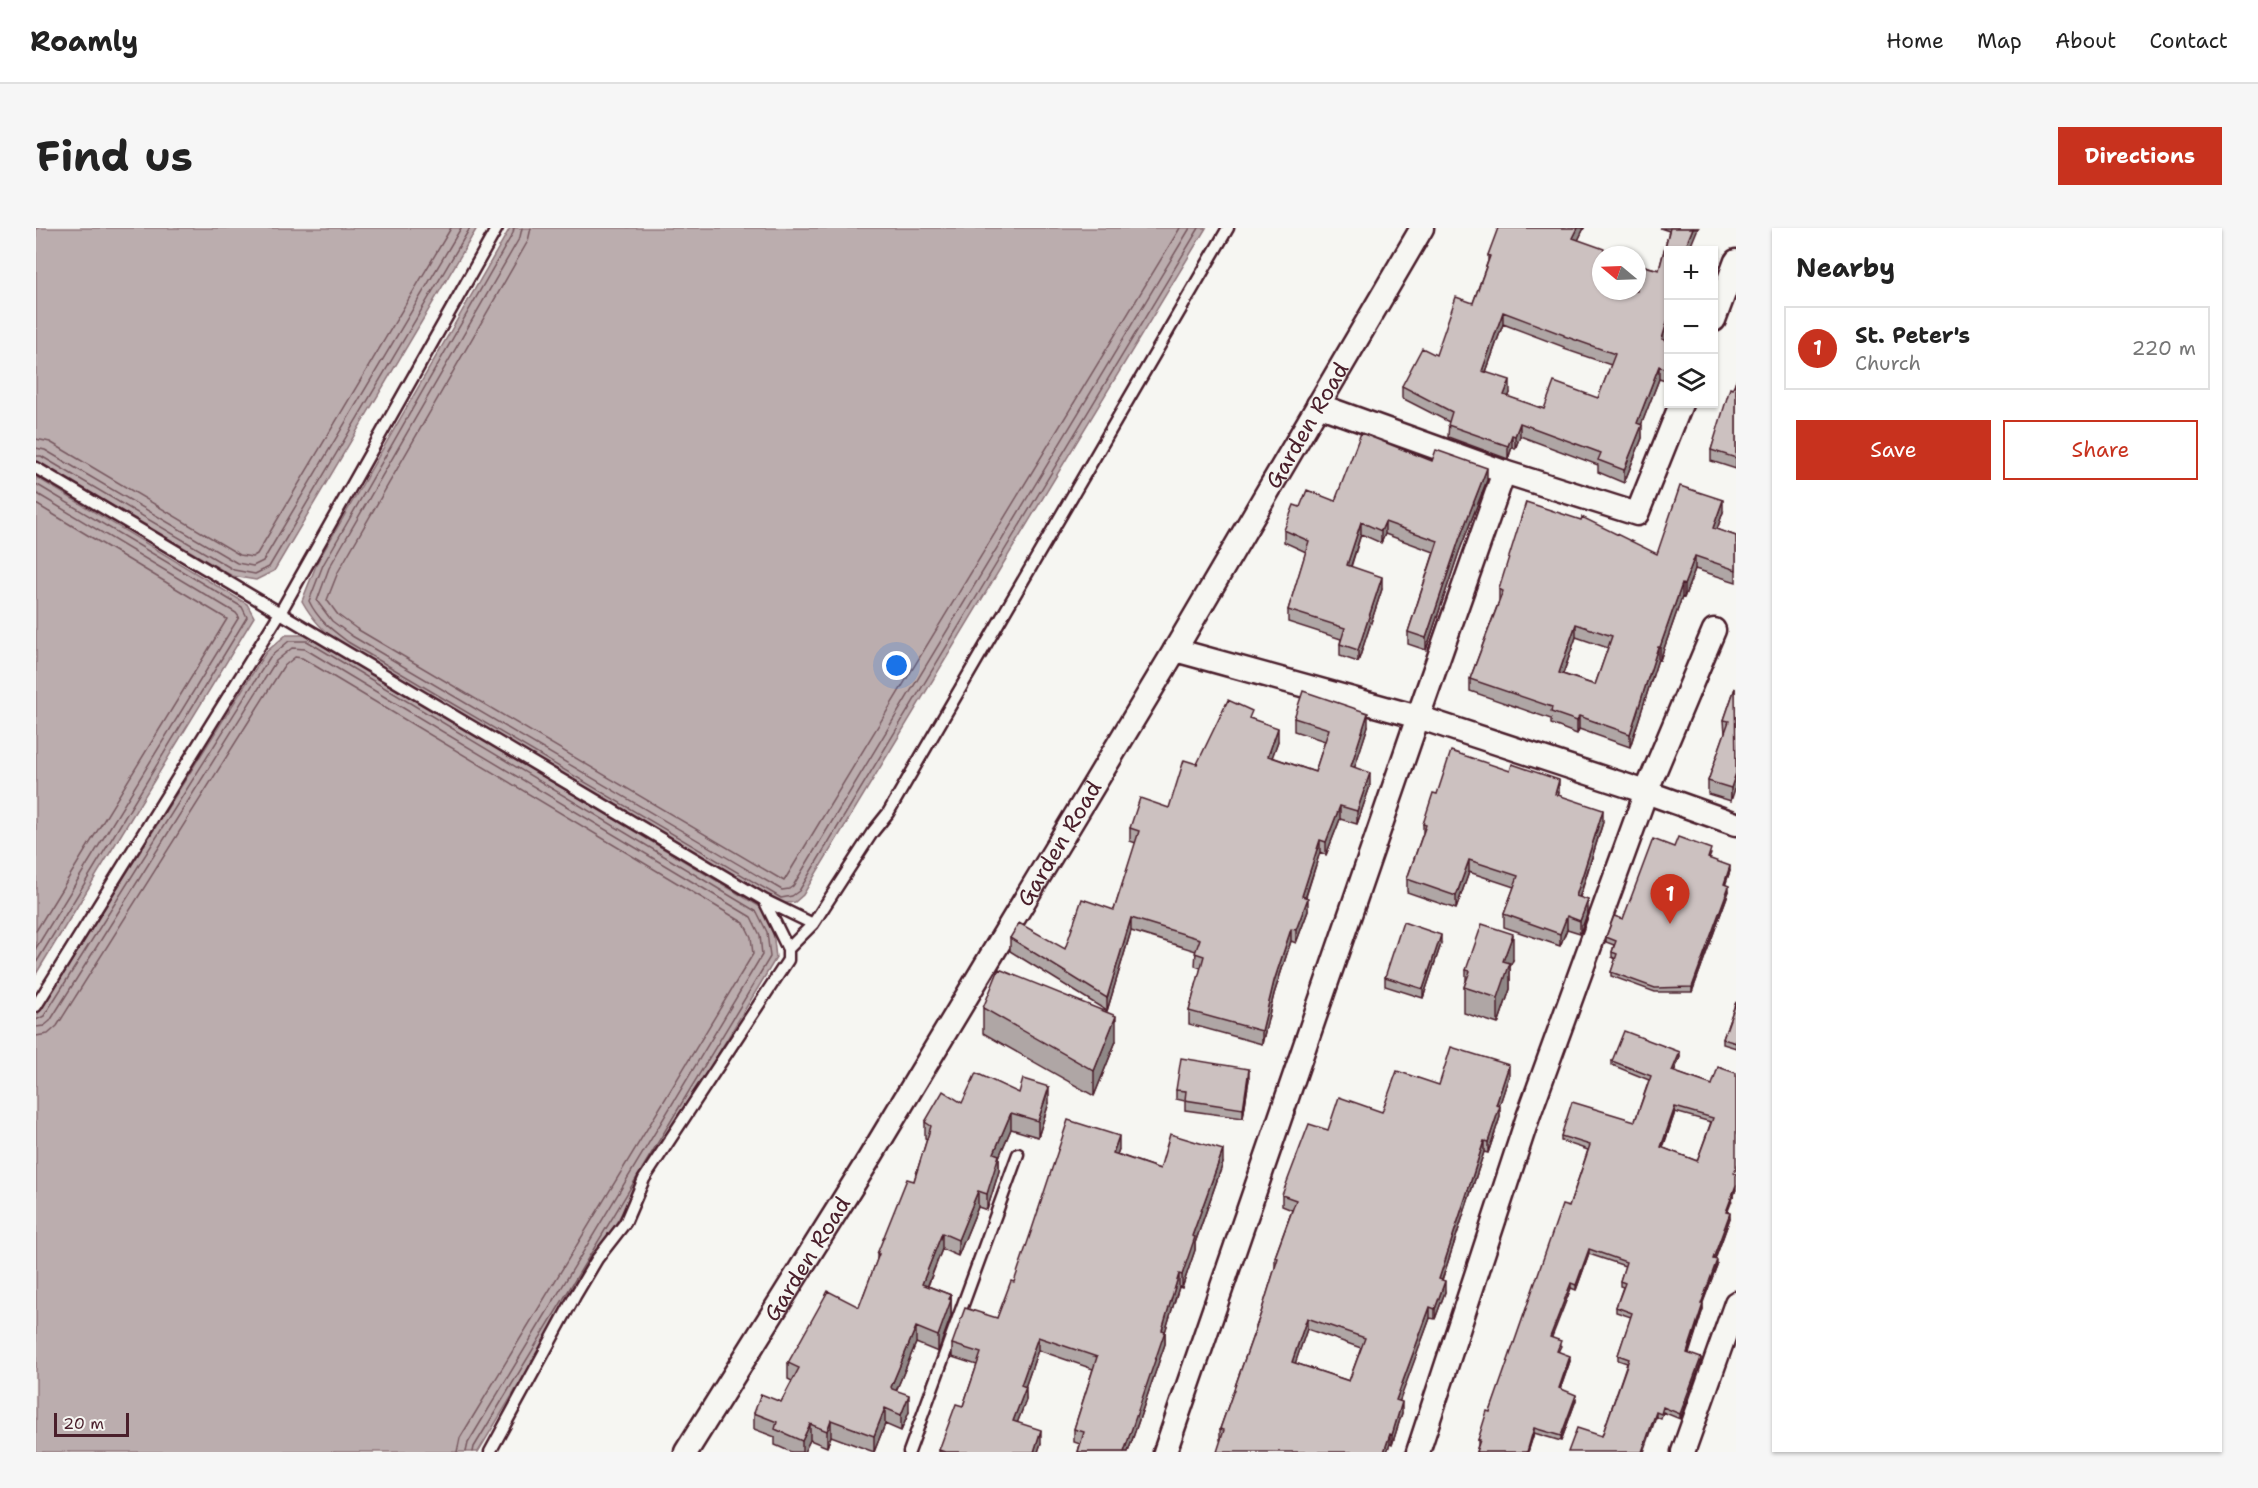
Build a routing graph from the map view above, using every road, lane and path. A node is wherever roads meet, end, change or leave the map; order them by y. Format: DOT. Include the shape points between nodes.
graph roads {
  1 [pos="497,228"];
  2 [pos="1228,228"];
  3 [pos="1422,228"];
  4 [pos="1736,261"];
  5 [pos="1718,307"];
  6 [pos="1318,405"];
  7 [pos="1679,408"];
  8 [pos="36,468"];
  9 [pos="1504,472"];
  10 [pos="280,613"];
  11 [pos="1714,630"];
  12 [pos="1175,650"];
  13 [pos="1418,717"];
  14 [pos="1646,792"];
  15 [pos="1736,824"];
  16 [pos="764,900"];
  17 [pos="813,924"];
  18 [pos="788,949"];
  19 [pos="36,1006"];
  20 [pos="1018,1154"];
  21 [pos="1736,1304"];
  22 [pos="490,1452"];
  23 [pos="686,1452"];
  24 [pos="909,1452"];
  25 [pos="1165,1452"];
  26 [pos="1418,1452"];
  27 [pos="1683,1452"];
  1 -- 10 [label="lane"];
  2 -- 17 [label="lane" via="888,813"];
  3 -- 6 [label="street, Garden Road"];
  4 -- 5 [label="street"];
  6 -- 9 [label="street"];
  6 -- 12 [label="street, Garden Road"];
  7 -- 9 [label="street" via="1637,514"];
  8 -- 10 [label="lane"];
  9 -- 13 [label="street"];
  10 -- 16 [label="lane"];
  10 -- 19 [label="lane"];
  11 -- 14 [label="street"];
  12 -- 13 [label="street"];
  12 -- 23 [label="street, Garden Road"];
  13 -- 14 [label="street"];
  13 -- 25 [label="street"];
  14 -- 15 [label="street"];
  14 -- 26 [label="street" via="1528,1117"];
  16 -- 17 [label="lane"];
  16 -- 18 [label="lane"];
  17 -- 18 [label="lane"];
  18 -- 22 [label="lane" via="788,960 644,1179 625,1223 575,1296"];
  20 -- 24 [label="lane"];
  21 -- 27 [label="street"];
}
